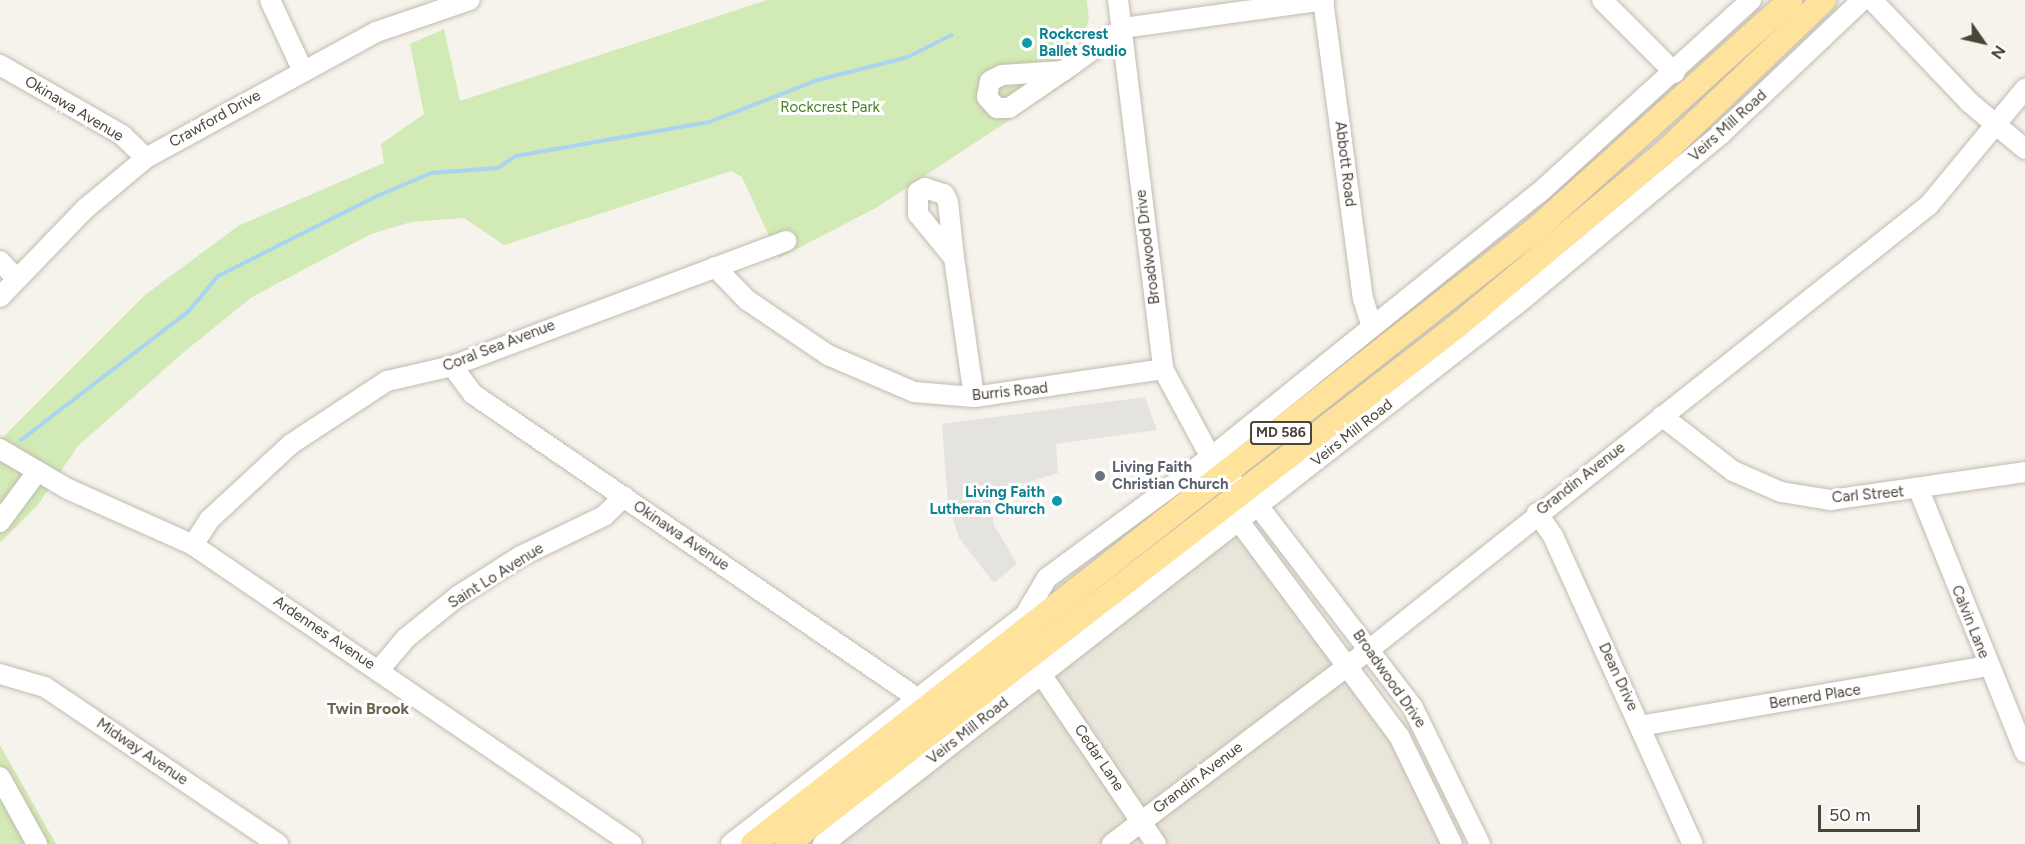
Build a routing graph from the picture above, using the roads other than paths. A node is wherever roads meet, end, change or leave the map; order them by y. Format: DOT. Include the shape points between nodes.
graph roads {
  1 [pos="270,0"];
  2 [pos="470,0"];
  3 [pos="1118,0"];
  4 [pos="1324,0"];
  5 [pos="1602,0"];
  6 [pos="1751,0"];
  7 [pos="1790,0"];
  8 [pos="1824,0"];
  9 [pos="1862,0"];
  10 [pos="1872,0"];
  11 [pos="1123,28"];
  12 [pos="0,65"];
  13 [pos="303,71"];
  14 [pos="1063,71"];
  15 [pos="1675,73"];
  16 [pos="2025,89"];
  17 [pos="1997,125"];
  18 [pos="2025,150"];
  19 [pos="146,158"];
  20 [pos="786,241"];
  21 [pos="954,258"];
  22 [pos="0,261"];
  23 [pos="715,267"];
  24 [pos="17,279"];
  25 [pos="0,297"];
  26 [pos="1372,327"];
  27 [pos="452,366"];
  28 [pos="1163,369"];
  29 [pos="974,397"];
  30 [pos="1662,416"];
  31 [pos="0,449"];
  32 [pos="1210,458"];
  33 [pos="37,472"];
  34 [pos="2025,472"];
  35 [pos="1224,478"];
  36 [pos="1919,490"];
  37 [pos="624,497"];
  38 [pos="1242,506"];
  39 [pos="1537,513"];
  40 [pos="0,522"];
  41 [pos="193,545"];
  42 [pos="1370,649"];
  43 [pos="1348,666"];
  44 [pos="1989,666"];
  45 [pos="379,670"];
  46 [pos="0,674"];
  47 [pos="1041,674"];
  48 [pos="917,698"];
  49 [pos="1640,726"];
  50 [pos="2025,752"];
  51 [pos="0,777"];
  52 [pos="1140,820"];
  53 [pos="37,844"];
  54 [pos="278,844"];
  55 [pos="632,844"];
  56 [pos="731,844"];
  57 [pos="753,844"];
  58 [pos="788,844"];
  59 [pos="823,844"];
  60 [pos="1112,844"];
  61 [pos="1156,844"];
  62 [pos="1452,844"];
  63 [pos="1480,844"];
  64 [pos="1693,844"];
  1 -- 13 [label="street"];
  2 -- 13 [label="street, Crawford Drive" via="376,32"];
  3 -- 11 [label="street, Broadwood Drive"];
  4 -- 11 [label="street"];
  4 -- 26 [label="street, Abbott Road" via="1363,298"];
  5 -- 15 [label="street"];
  6 -- 15 [label="street"];
  7 -- 35 [label="main road, MD 586" via="1595,179"];
  8 -- 38 [label="main road, Veirs Mill Road / MD 586" via="1668,150"];
  9 -- 38 [label="street, Veirs Mill Road" via="1644,199"];
  10 -- 17 [label="street"];
  11 -- 14 [label="street"];
  11 -- 28 [label="street, Broadwood Drive"];
  12 -- 19 [label="street, Okinawa Avenue" via="122,135"];
  13 -- 19 [label="street, Crawford Drive"];
  15 -- 26 [label="street" via="1539,193"];
  16 -- 17 [label="street, Grandin Avenue"];
  17 -- 18 [label="street"];
  17 -- 30 [label="street, Grandin Avenue" via="1929,206"];
  19 -- 24 [label="street, Crawford Drive"];
  20 -- 23 [label="street, Coral Sea Avenue"];
  21 -- 29 [label="street"];
  22 -- 24 [label="street"];
  23 -- 27 [label="street, Coral Sea Avenue"];
  23 -- 29 [label="street, Burris Road" via="747,300 859,372 914,392"];
  24 -- 25 [label="street, Crawford Drive"];
  26 -- 32 [label="street"];
  27 -- 37 [label="street, Okinawa Avenue" via="473,394"];
  27 -- 41 [label="street, Coral Sea Avenue" via="387,381 322,419 210,519"];
  28 -- 29 [label="street, Burris Road"];
  28 -- 32 [label="street, Broadwood Drive"];
  30 -- 36 [label="street, Carl Street" via="1733,471 1781,492 1831,500"];
  30 -- 39 [label="street, Grandin Avenue"];
  31 -- 33 [label="street, Ardennes Avenue"];
  32 -- 35 [label="street, Broadwood Drive"];
  32 -- 48 [label="street" via="1047,578 1025,615"];
  33 -- 40 [label="street"];
  33 -- 41 [label="street, Ardennes Avenue"];
  34 -- 36 [label="street, Carl Street"];
  35 -- 38 [label="street, Broadwood Drive"];
  35 -- 57 [label="main road, MD 586"];
  36 -- 44 [label="street, Calvin Lane"];
  37 -- 45 [label="street, Saint Lo Avenue" via="604,516 521,556 458,596 406,638"];
  37 -- 48 [label="street, Okinawa Avenue"];
  38 -- 42 [label="street, Broadwood Drive"];
  38 -- 43 [label="street, Broadwood Drive"];
  38 -- 47 [label="street, Veirs Mill Road"];
  38 -- 58 [label="main road, Veirs Mill Road / MD 586"];
  39 -- 42 [label="street, Grandin Avenue"];
  39 -- 49 [label="street, Dean Drive" via="1553,536"];
  41 -- 45 [label="street, Ardennes Avenue"];
  42 -- 43 [label="street, Grandin Avenue"];
  42 -- 63 [label="street, Broadwood Drive" via="1413,708"];
  43 -- 52 [label="street, Grandin Avenue"];
  43 -- 62 [label="street, Broadwood Drive" via="1399,736"];
  44 -- 49 [label="street, Bernerd Place"];
  44 -- 50 [label="street, Calvin Lane"];
  45 -- 55 [label="street, Ardennes Avenue"];
  46 -- 54 [label="street, Midway Avenue" via="45,687"];
  47 -- 52 [label="street, Cedar Lane"];
  47 -- 59 [label="street, Veirs Mill Road"];
  48 -- 56 [label="street"];
  49 -- 64 [label="street, Dean Drive"];
  51 -- 53 [label="street"];
  52 -- 60 [label="street, Grandin Avenue"];
  52 -- 61 [label="street, Cedar Lane"];
}
